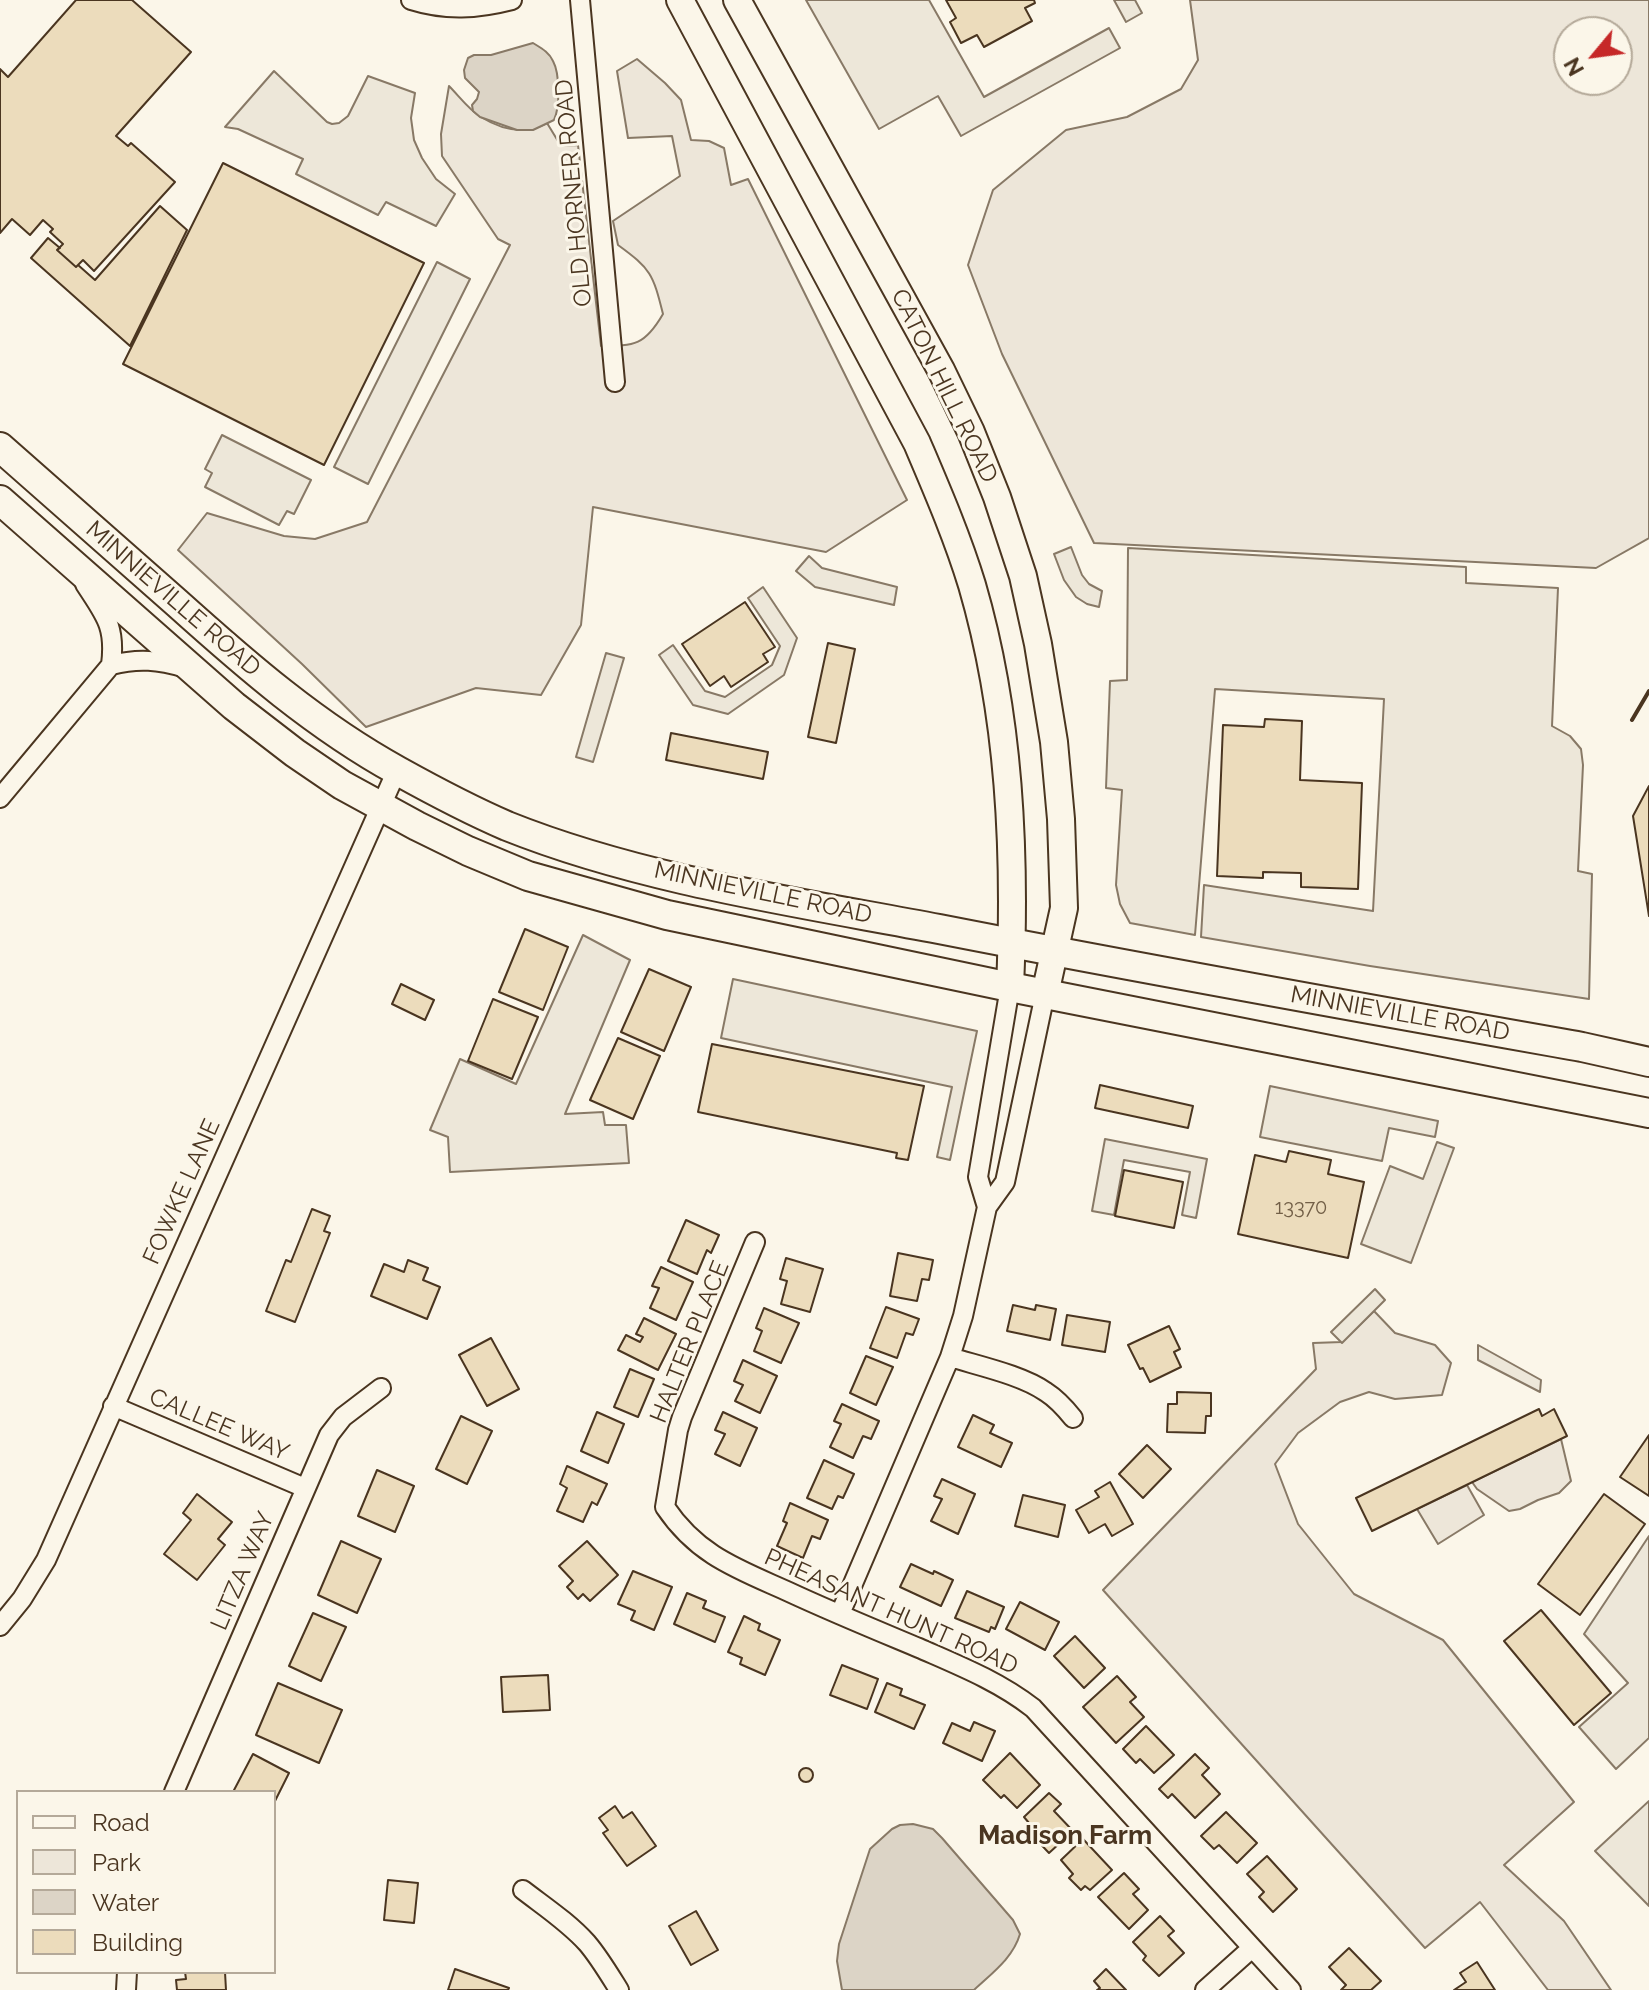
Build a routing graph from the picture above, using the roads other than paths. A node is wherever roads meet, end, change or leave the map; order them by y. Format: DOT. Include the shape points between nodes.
graph roads {
  1 [pos="411,0"];
  2 [pos="512,0"];
  3 [pos="580,0"];
  4 [pos="680,0"];
  5 [pos="737,0"];
  6 [pos="615,382"];
  7 [pos="0,447"];
  8 [pos="0,500"];
  9 [pos="72,564"];
  10 [pos="111,665"];
  11 [pos="192,669"];
  12 [pos="397,770"];
  13 [pos="0,798"];
  14 [pos="381,806"];
  15 [pos="1012,943"];
  16 [pos="1055,952"];
  17 [pos="1010,987"];
  18 [pos="1045,994"];
  19 [pos="1649,1062"];
  20 [pos="1649,1113"];
  21 [pos="987,1207"];
  22 [pos="755,1242"];
  23 [pos="950,1357"];
  24 [pos="381,1388"];
  25 [pos="113,1406"];
  26 [pos="1073,1418"];
  27 [pos="305,1488"];
  28 [pos="665,1507"];
  29 [pos="840,1614"];
  30 [pos="0,1626"];
  31 [pos="175,1790"];
  32 [pos="523,1890"];
  33 [pos="1252,1948"];
  34 [pos="619,1990"];
  35 [pos="1205,1990"];
  36 [pos="1291,1990"];
  1 -- 2 [label="street" via="465,9"];
  3 -- 6 [label="street, OLD HORNER ROAD"];
  4 -- 15 [label="main road, CATON HILL ROAD" via="917,443 949,519 996,687 1010,826"];
  5 -- 16 [label="main road, CATON HILL ROAD" via="941,370 997,497 1023,576 1054,742 1064,908"];
  7 -- 12 [label="main road, MINNIEVILLE ROAD" via="265,680"];
  8 -- 9 [label="main road, MINNIEVILLE ROAD"];
  9 -- 10 [label="street" via="108,622"];
  9 -- 11 [label="main road, MINNIEVILLE ROAD"];
  10 -- 11 [label="street" via="146,660"];
  10 -- 13 [label="street"];
  11 -- 14 [label="main road, MINNIEVILLE ROAD" via="295,753"];
  12 -- 14 [label="street, FOWKE LANE"];
  12 -- 15 [label="main road, MINNIEVILLE ROAD" via="506,825 628,864"];
  14 -- 17 [label="main road, MINNIEVILLE ROAD" via="499,865 564,888 667,915"];
  14 -- 25 [label="street, FOWKE LANE"];
  15 -- 16 [label="main road, MINNIEVILLE ROAD"];
  15 -- 17 [label="main road, CATON HILL ROAD"];
  16 -- 18 [label="main road, CATON HILL ROAD"];
  16 -- 19 [label="main road, MINNIEVILLE ROAD"];
  17 -- 18 [label="main road, MINNIEVILLE ROAD"];
  17 -- 21 [label="street" via="978,1177"];
  18 -- 20 [label="main road, MINNIEVILLE ROAD"];
  18 -- 21 [label="street" via="1005,1182"];
  21 -- 23 [label="street"];
  22 -- 28 [label="street, HALTER PLACE" via="682,1417"];
  23 -- 26 [label="street" via="1027,1382"];
  23 -- 29 [label="street"];
  24 -- 27 [label="street, LITZA WAY" via="329,1435"];
  25 -- 27 [label="street, CALLEE WAY"];
  25 -- 30 [label="street, FOWKE LANE" via="46,1560"];
  27 -- 31 [label="street, LITZA WAY"];
  28 -- 29 [label="street, PHEASANT HUNT ROAD" via="698,1546 723,1562"];
  29 -- 33 [label="street, PHEASANT HUNT ROAD" via="983,1675 1033,1708"];
  32 -- 34 [label="street" via="587,1943"];
  33 -- 35 [label="street"];
  33 -- 36 [label="street, PHEASANT HUNT ROAD"];
}
